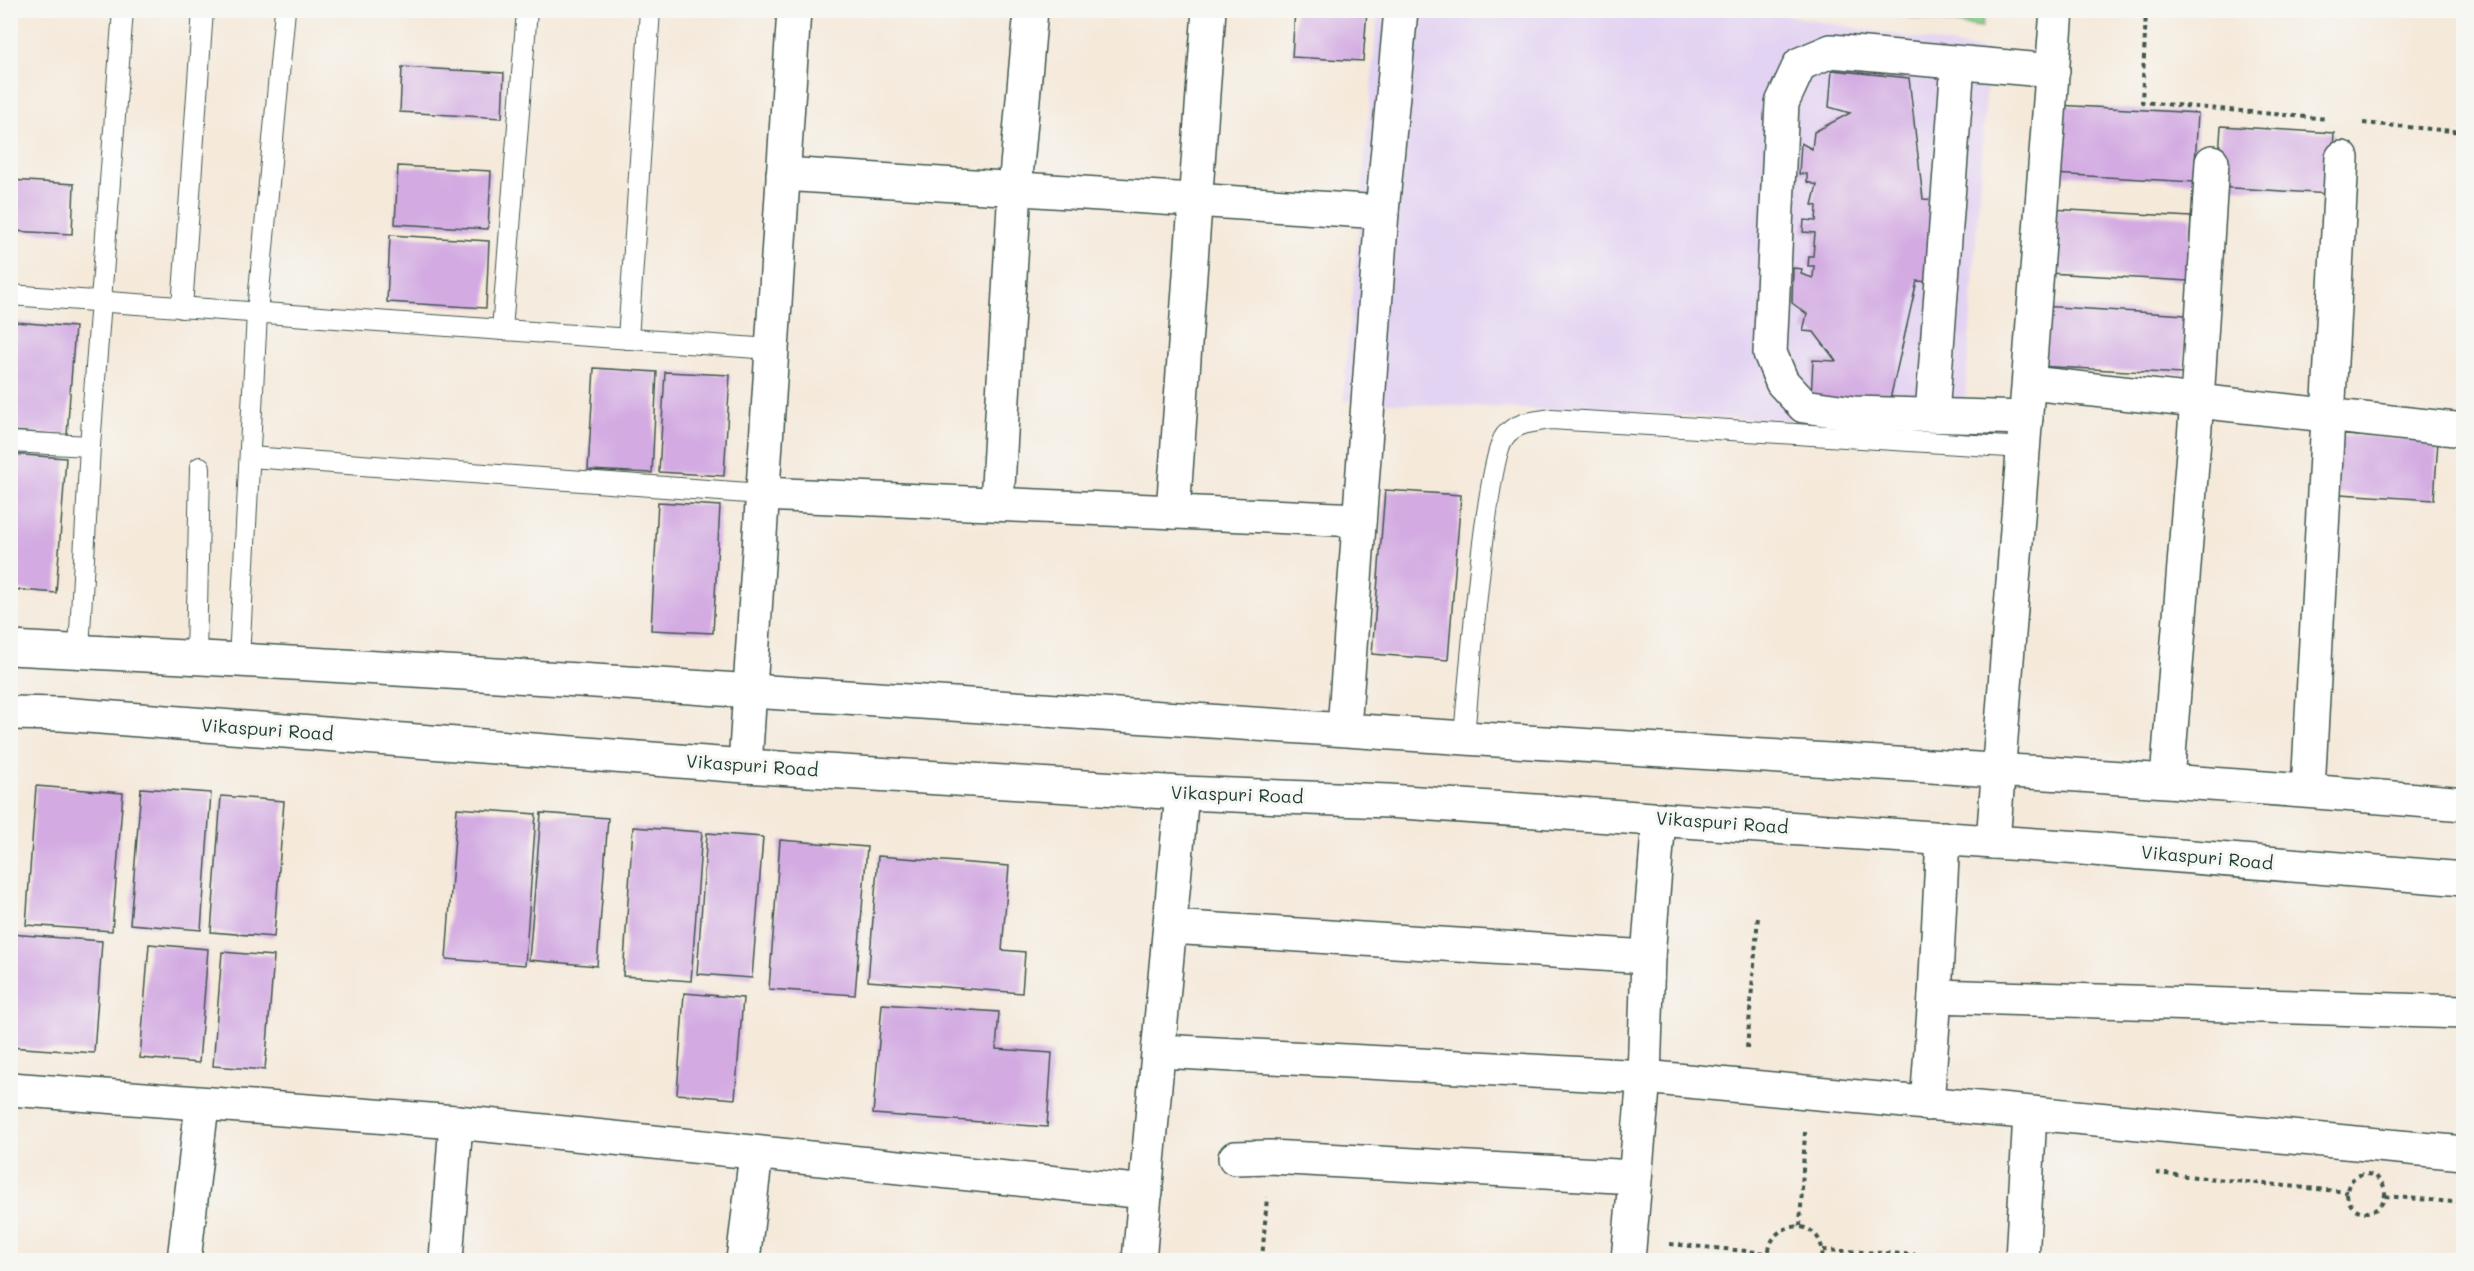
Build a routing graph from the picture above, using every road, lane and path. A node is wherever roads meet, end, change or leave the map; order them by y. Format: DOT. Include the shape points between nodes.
graph roads {
  1 [pos="123,10"];
  2 [pos="203,10"];
  3 [pos="285,10"];
  4 [pos="527,10"];
  5 [pos="650,10"];
  6 [pos="794,10"];
  7 [pos="1031,10"];
  8 [pos="1209,10"];
  9 [pos="1401,10"];
  10 [pos="2057,10"];
  11 [pos="2146,10"];
  12 [pos="1958,63"];
  13 [pos="2053,71"];
  14 [pos="2333,120"];
  15 [pos="2356,122"];
  16 [pos="2463,132"];
  17 [pos="2342,158"];
  18 [pos="2212,162"];
  19 [pos="783,174"];
  20 [pos="1015,188"];
  21 [pos="1194,200"];
  22 [pos="1382,212"];
  23 [pos="10,296"];
  24 [pos="102,302"];
  25 [pos="182,308"];
  26 [pos="256,313"];
  27 [pos="502,330"];
  28 [pos="628,339"];
  29 [pos="771,349"];
  30 [pos="2030,383"];
  31 [pos="2197,401"];
  32 [pos="1932,415"];
  33 [pos="2327,415"];
  34 [pos="2463,430"];
  35 [pos="2025,433"];
  36 [pos="10,442"];
  37 [pos="90,447"];
  38 [pos="250,458"];
  39 [pos="200,467"];
  40 [pos="762,494"];
  41 [pos="997,503"];
  42 [pos="1173,512"];
  43 [pos="1359,520"];
  44 [pos="10,648"];
  45 [pos="79,651"];
  46 [pos="196,657"];
  47 [pos="239,660"];
  48 [pos="749,691"];
  49 [pos="10,713"];
  50 [pos="1344,729"];
  51 [pos="1464,737"];
  52 [pos="745,766"];
  53 [pos="2001,769"];
  54 [pos="2167,780"];
  55 [pos="2308,790"];
  56 [pos="1182,793"];
  57 [pos="2463,804"];
  58 [pos="1659,819"];
  59 [pos="1943,838"];
  60 [pos="1993,842"];
  61 [pos="2463,879"];
  62 [pos="1758,917"];
  63 [pos="1170,927"];
  64 [pos="1648,957"];
  65 [pos="1935,996"];
  66 [pos="2463,1012"];
  67 [pos="1160,1051"];
  68 [pos="1644,1077"];
  69 [pos="1743,1087"];
  70 [pos="10,1089"];
  71 [pos="1807,1093"];
  72 [pos="1927,1104"];
  73 [pos="202,1105"];
  74 [pos="2030,1114"];
  75 [pos="456,1122"];
  76 [pos="2463,1153"];
  77 [pos="756,1154"];
  78 [pos="1270,1157"];
  79 [pos="1235,1158"];
  80 [pos="2157,1173"];
  81 [pos="1635,1177"];
  82 [pos="1146,1192"];
  83 [pos="2347,1192"];
  84 [pos="2385,1196"];
  85 [pos="2463,1203"];
  86 [pos="1800,1226"];
  87 [pos="1823,1250"];
  88 [pos="1628,1251"];
  89 [pos="1768,1253"];
  90 [pos="184,1260"];
  91 [pos="446,1260"];
  92 [pos="742,1260"];
  93 [pos="1139,1260"];
  94 [pos="1262,1260"];
  95 [pos="1769,1260"];
  96 [pos="1822,1260"];
  97 [pos="2022,1260"];
  1 -- 24 [label="lane"];
  2 -- 25 [label="lane"];
  3 -- 26 [label="lane"];
  4 -- 27 [label="lane"];
  5 -- 28 [label="lane"];
  6 -- 19 [label="street"];
  7 -- 20 [label="street"];
  8 -- 21 [label="street"];
  9 -- 22 [label="street"];
  10 -- 13 [label="street"];
  11 -- 14 [label="path" via="2142,102"];
  12 -- 13 [label="street"];
  12 -- 32 [label="street"];
  12 -- 32 [label="street" via="1832,51 1800,64 1782,103 1770,353 1782,382 1804,406 1854,413"];
  13 -- 30 [label="street"];
  15 -- 16 [label="path"];
  17 -- 33 [label="street"];
  18 -- 31 [label="street"];
  19 -- 20 [label="street"];
  19 -- 29 [label="street"];
  20 -- 21 [label="street"];
  20 -- 41 [label="street"];
  21 -- 22 [label="street"];
  21 -- 42 [label="street"];
  22 -- 43 [label="street"];
  23 -- 24 [label="lane"];
  24 -- 25 [label="lane"];
  24 -- 37 [label="lane"];
  25 -- 26 [label="lane"];
  26 -- 27 [label="lane"];
  26 -- 38 [label="lane"];
  27 -- 28 [label="lane"];
  28 -- 29 [label="lane"];
  29 -- 40 [label="street"];
  30 -- 31 [label="street"];
  30 -- 35 [label="street"];
  31 -- 33 [label="street"];
  31 -- 54 [label="street"];
  32 -- 35 [label="street"];
  33 -- 34 [label="street"];
  33 -- 55 [label="street"];
  35 -- 51 [label="lane" via="1551,419 1521,423 1504,436 1491,489"];
  35 -- 53 [label="street"];
  36 -- 37 [label="lane"];
  37 -- 45 [label="lane"];
  38 -- 40 [label="lane"];
  38 -- 47 [label="lane"];
  39 -- 46 [label="lane"];
  40 -- 41 [label="street"];
  40 -- 48 [label="street"];
  41 -- 42 [label="street"];
  42 -- 43 [label="street"];
  43 -- 50 [label="street"];
  44 -- 45 [label="street"];
  45 -- 46 [label="street"];
  46 -- 47 [label="street"];
  47 -- 48 [label="street"];
  48 -- 50 [label="street"];
  48 -- 52 [label="street"];
  49 -- 52 [label="street, Vikaspuri Road"];
  50 -- 51 [label="street"];
  51 -- 53 [label="street"];
  52 -- 56 [label="street, Vikaspuri Road"];
  53 -- 54 [label="street"];
  53 -- 60 [label="street"];
  54 -- 55 [label="street"];
  55 -- 57 [label="street"];
  56 -- 58 [label="street, Vikaspuri Road" via="1388,801"];
  56 -- 63 [label="street"];
  58 -- 59 [label="street, Vikaspuri Road"];
  58 -- 64 [label="street"];
  59 -- 60 [label="street, Vikaspuri Road"];
  59 -- 65 [label="street"];
  60 -- 61 [label="street, Vikaspuri Road"];
  62 -- 69 [label="path"];
  63 -- 64 [label="street"];
  63 -- 67 [label="street"];
  64 -- 68 [label="street"];
  65 -- 66 [label="street"];
  65 -- 72 [label="street"];
  67 -- 68 [label="street"];
  67 -- 82 [label="street"];
  68 -- 69 [label="street"];
  68 -- 81 [label="street"];
  69 -- 71 [label="street"];
  70 -- 73 [label="street"];
  71 -- 72 [label="street"];
  71 -- 86 [label="path"];
  72 -- 74 [label="street"];
  73 -- 75 [label="street"];
  73 -- 90 [label="street"];
  74 -- 76 [label="street"];
  74 -- 97 [label="street"];
  75 -- 77 [label="street"];
  75 -- 91 [label="street"];
  77 -- 82 [label="street"];
  77 -- 92 [label="street"];
  78 -- 79 [label="street"];
  78 -- 81 [label="street"];
  78 -- 94 [label="path"];
  80 -- 83 [label="path"];
  81 -- 88 [label="street"];
  82 -- 93 [label="street"];
  83 -- 84 [label="path" via="2350,1204 2361,1212 2379,1207"];
  83 -- 84 [label="path" via="2352,1181 2368,1174 2379,1180"];
  84 -- 85 [label="path"];
  86 -- 87 [label="path" via="1815,1234"];
  86 -- 89 [label="path" via="1782,1229"];
  87 -- 96 [label="path"];
  87 -- 97 [label="path"];
  88 -- 89 [label="path"];
  89 -- 95 [label="path"];
}
